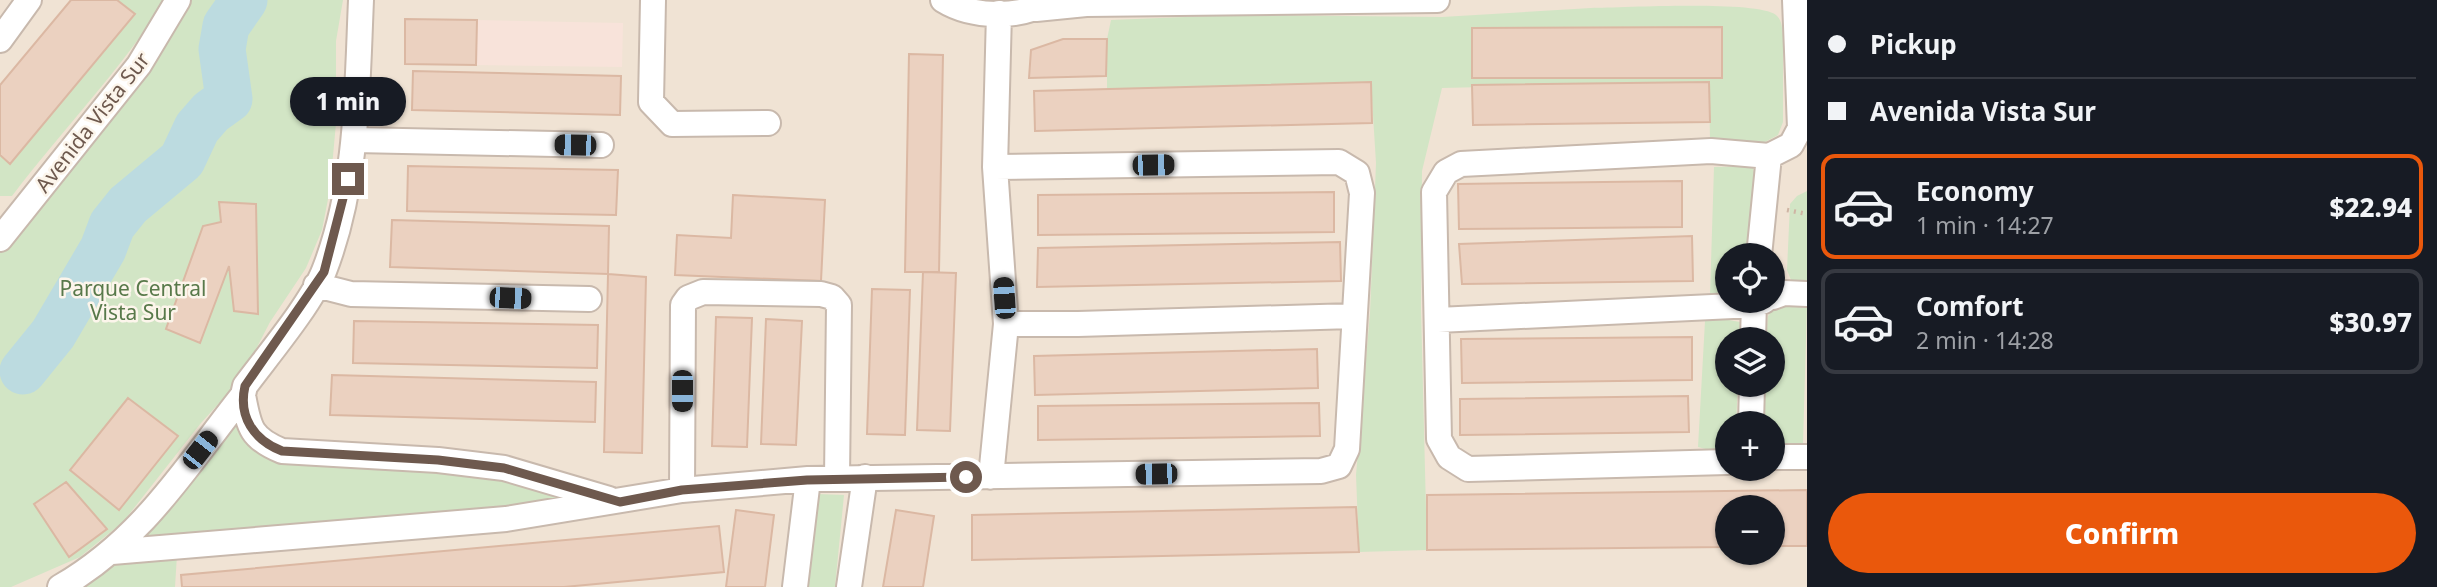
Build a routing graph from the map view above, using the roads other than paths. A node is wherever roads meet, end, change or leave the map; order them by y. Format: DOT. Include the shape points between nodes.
graph roads {
  1 [pos="29,0"];
  2 [pos="178,0"];
  3 [pos="361,0"];
  4 [pos="653,0"];
  5 [pos="943,0"];
  6 [pos="1437,0"];
  7 [pos="1796,0"];
  8 [pos="1043,5"];
  9 [pos="999,13"];
  10 [pos="0,40"];
  11 [pos="768,123"];
  12 [pos="355,140"];
  13 [pos="601,145"];
  14 [pos="1769,156"];
  15 [pos="995,167"];
  16 [pos="3,231"];
  17 [pos="1760,243"];
  18 [pos="316,285"];
  19 [pos="1785,293"];
  20 [pos="1807,294"];
  21 [pos="589,299"];
  22 [pos="1715,304"];
  23 [pos="1353,316"];
  24 [pos="1438,320"];
  25 [pos="1006,324"];
  26 [pos="243,395"];
  27 [pos="1785,457"];
  28 [pos="1807,457"];
  29 [pos="1715,462"];
  30 [pos="865,477"];
  31 [pos="991,477"];
  32 [pos="837,478"];
  33 [pos="807,480"];
  34 [pos="682,490"];
  35 [pos="620,502"];
  36 [pos="112,552"];
  37 [pos="60,587"];
  38 [pos="795,587"];
  39 [pos="849,587"];
  1 -- 10 [label="street"];
  2 -- 16 [label="street, Avenida Vista Sur" via="139,65"];
  3 -- 12 [label="street"];
  4 -- 11 [label="street" via="651,102 672,124"];
  5 -- 9 [label="street" via="956,8"];
  6 -- 8 [label="street"];
  7 -- 14 [label="street" via="1800,128 1791,145"];
  8 -- 9 [label="street"];
  9 -- 15 [label="street"];
  12 -- 13 [label="street"];
  12 -- 18 [label="street" via="335,233"];
  14 -- 17 [label="street"];
  14 -- 24 [label="street" via="1711,150 1461,164 1446,173 1434,192"];
  15 -- 23 [label="street" via="1339,162 1357,173 1362,192"];
  15 -- 25 [label="street"];
  18 -- 21 [label="street" via="351,294"];
  18 -- 26 [label="street"];
  19 -- 20 [label="street"];
  22 -- 24 [label="street"];
  23 -- 25 [label="street"];
  23 -- 31 [label="street" via="1347,449 1339,466 1321,471"];
  24 -- 29 [label="street" via="1438,439 1449,457 1468,469"];
  25 -- 31 [label="street"];
  26 -- 35 [label="street" via="249,427 262,443 282,451 504,468"];
  26 -- 36 [label="street" via="154,513"];
  27 -- 28 [label="street"];
  30 -- 31 [label="street"];
  30 -- 32 [label="street"];
  30 -- 39 [label="street"];
  32 -- 33 [label="street"];
  32 -- 34 [label="street" via="839,305 821,294 703,292 683,305"];
  33 -- 34 [label="street"];
  33 -- 38 [label="street"];
  34 -- 35 [label="street"];
  35 -- 36 [label="street" via="506,519"];
  36 -- 37 [label="street"];
}
